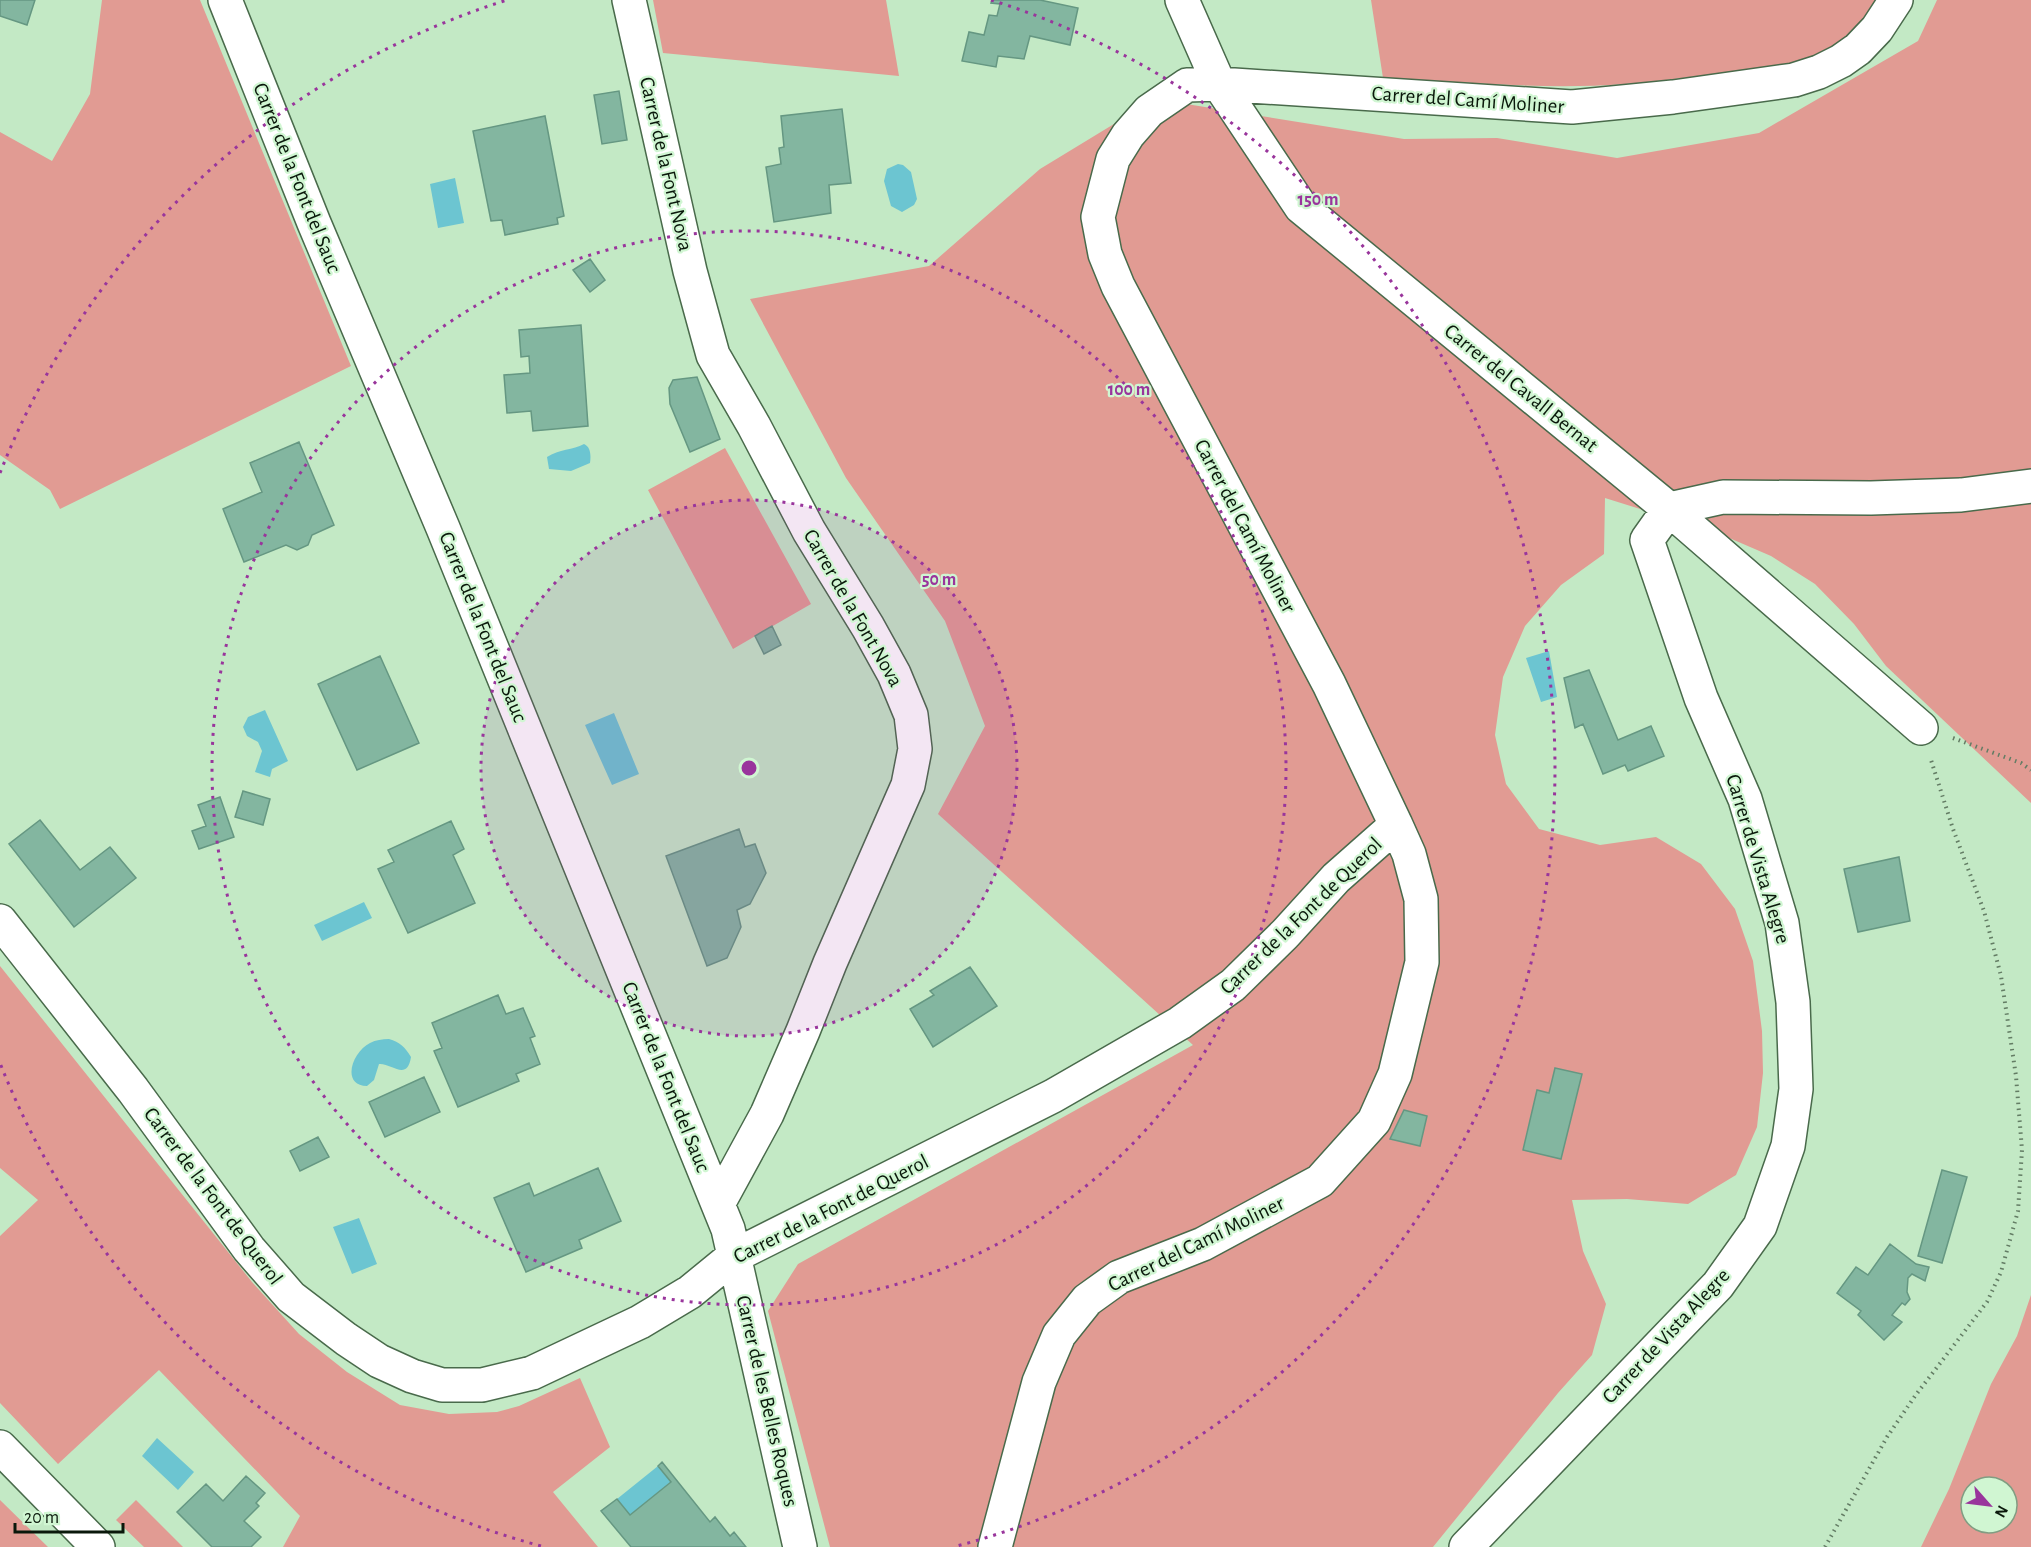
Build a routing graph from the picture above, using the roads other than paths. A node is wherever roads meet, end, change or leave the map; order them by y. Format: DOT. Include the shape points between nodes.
graph roads {
  1 [pos="225,0"];
  2 [pos="629,0"];
  3 [pos="1182,0"];
  4 [pos="1896,0"];
  5 [pos="1219,84"];
  6 [pos="2031,486"];
  7 [pos="1669,509"];
  8 [pos="1921,728"];
  9 [pos="1396,825"];
  10 [pos="0,921"];
  11 [pos="718,1204"];
  12 [pos="734,1256"];
  13 [pos="0,1447"];
  14 [pos="98,1547"];
  15 [pos="800,1547"];
  16 [pos="995,1547"];
  17 [pos="1466,1547"];
  1 -- 11 [label="street, Carrer de la Font del Sauc"];
  2 -- 11 [label="street, Carrer de la Font Nova" via="690,271 713,355 809,531 894,674 911,715 915,749 908,785 794,1052 767,1114"];
  3 -- 5 [label="street, Carrer del Cavall Bernat"];
  4 -- 5 [label="street, Carrer del Camí Moliner" via="1858,49 1819,72 1794,80 1672,97 1572,107"];
  5 -- 7 [label="street, Carrer del Cavall Bernat" via="1301,207"];
  5 -- 9 [label="street, Carrer del Camí Moliner" via="1187,85 1149,111 1128,135 1113,159 1098,217 1105,254 1118,286 1329,684"];
  6 -- 7 [label="street" via="1960,495 1723,497"];
  7 -- 8 [label="street, Carrer del Cavall Bernat"];
  7 -- 17 [label="street, Carrer de Vista Alegre" via="1647,540 1701,698 1745,799 1782,923 1793,1002 1796,1078 1788,1146 1760,1226 1718,1285"];
  9 -- 12 [label="street, Carrer de la Font de Querol" via="1336,878 1233,985 1180,1023 1053,1096"];
  9 -- 16 [label="street, Carrer del Camí Moliner" via="1409,854 1421,899 1422,962 1395,1074 1374,1121 1320,1181 1203,1244 1119,1277 1087,1300 1059,1335 1039,1382"];
  10 -- 12 [label="street, Carrer de la Font de Querol" via="133,1090 249,1249 291,1297 346,1339 412,1377 442,1385 482,1385 532,1373 640,1322 690,1292"];
  11 -- 12 [label="street, Carrer de la Font del Sauc"];
  12 -- 15 [label="street, Carrer de les Belles Roques"];
  13 -- 14 [label="street"];
}
